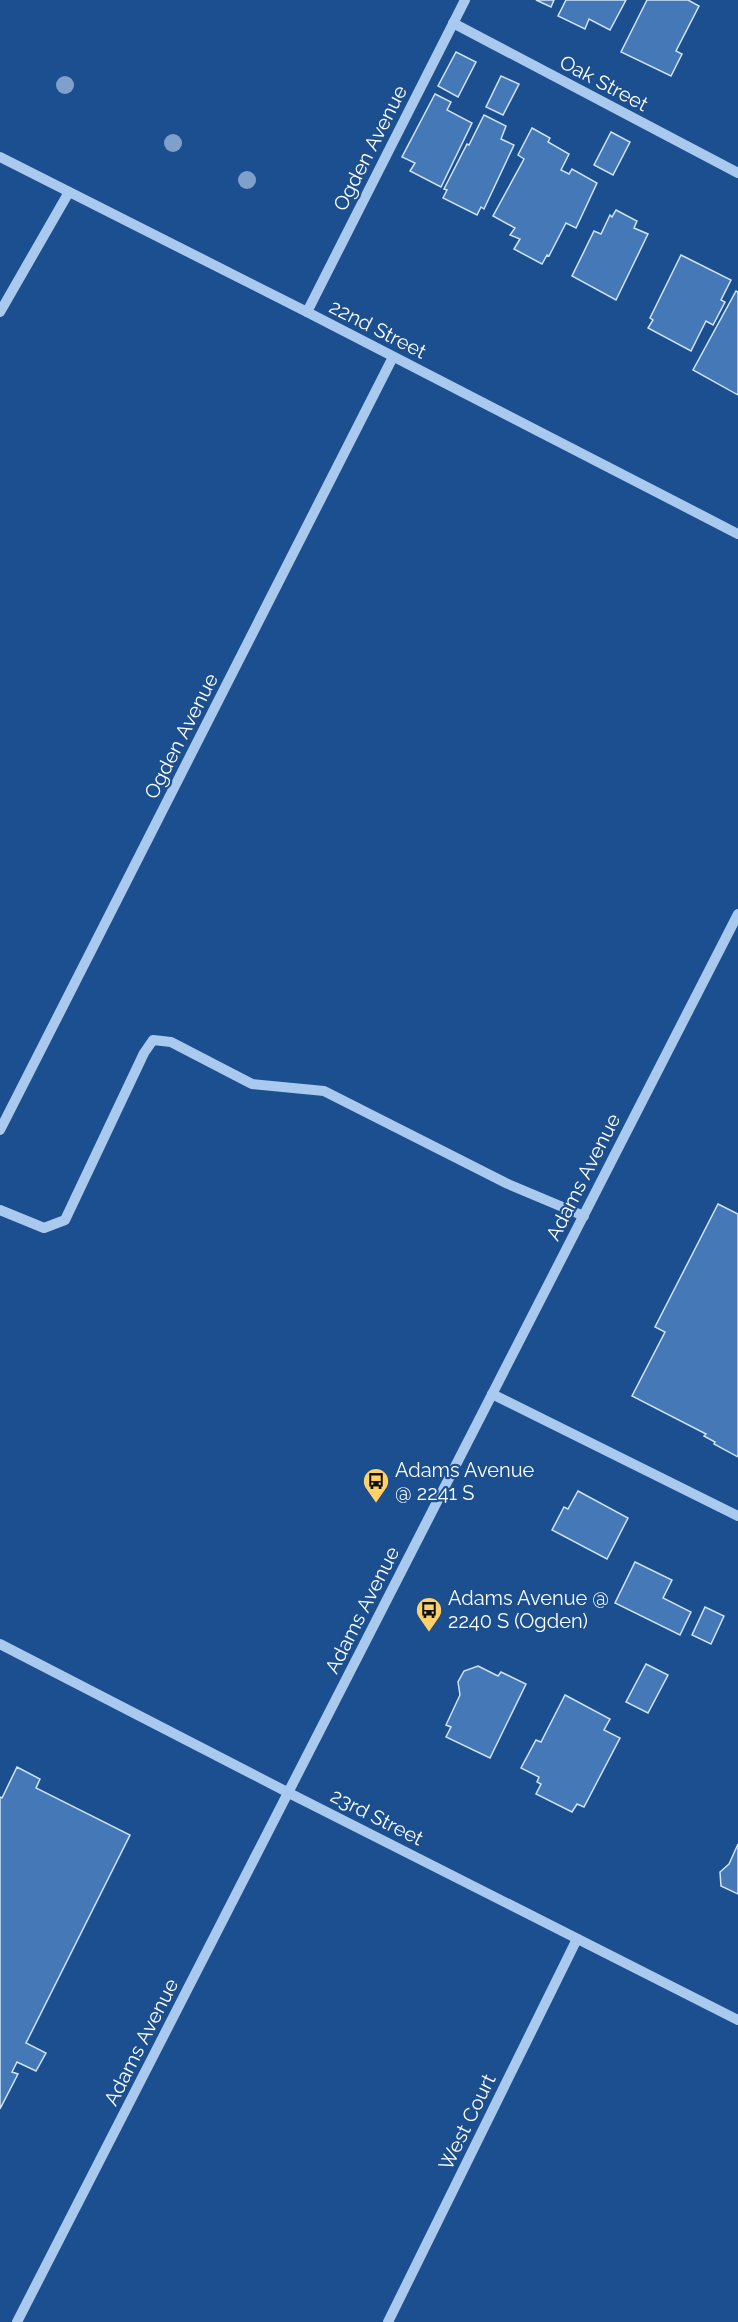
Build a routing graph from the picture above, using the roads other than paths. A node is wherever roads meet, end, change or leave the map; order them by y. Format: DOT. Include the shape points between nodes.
graph roads {
  1 [pos="465,0"];
  2 [pos="453,23"];
  3 [pos="0,158"];
  4 [pos="738,173"];
  5 [pos="69,192"];
  6 [pos="0,312"];
  7 [pos="308,312"];
  8 [pos="393,357"];
  9 [pos="738,534"];
  10 [pos="738,914"];
  11 [pos="0,1130"];
  12 [pos="0,1210"];
  13 [pos="584,1216"];
  14 [pos="492,1394"];
  15 [pos="738,1516"];
  16 [pos="0,1644"];
  17 [pos="289,1793"];
  18 [pos="578,1939"];
  19 [pos="738,2020"];
  20 [pos="17,2322"];
  21 [pos="388,2322"];
  1 -- 2 [label="street, Ogden Avenue"];
  2 -- 4 [label="street, Oak Street"];
  2 -- 7 [label="street, Ogden Avenue"];
  3 -- 5 [label="street, 22nd Street"];
  5 -- 6 [label="street"];
  5 -- 7 [label="street, 22nd Street"];
  7 -- 8 [label="street, 22nd Street"];
  8 -- 9 [label="street, 22nd Street"];
  8 -- 11 [label="street, Ogden Avenue"];
  10 -- 13 [label="street, Adams Avenue"];
  12 -- 13 [label="street" via="44,1228 65,1220 153,1040 171,1042 252,1084 324,1090 508,1184"];
  13 -- 14 [label="street, Adams Avenue"];
  14 -- 15 [label="street"];
  14 -- 17 [label="street, Adams Avenue"];
  16 -- 17 [label="street, 23rd Street"];
  17 -- 18 [label="street, 23rd Street"];
  17 -- 20 [label="street, Adams Avenue"];
  18 -- 19 [label="street, 23rd Street"];
  18 -- 21 [label="street, West Court"];
}
